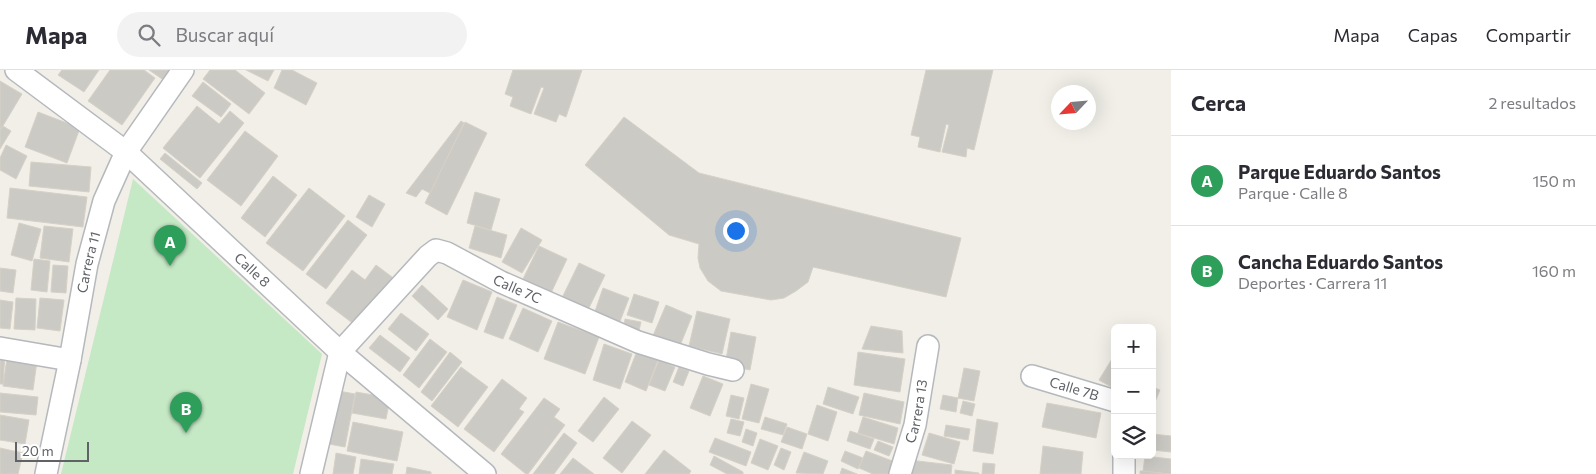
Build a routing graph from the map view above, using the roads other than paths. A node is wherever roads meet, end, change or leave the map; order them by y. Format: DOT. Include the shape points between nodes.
graph roads {
  1 [pos="16,70"];
  2 [pos="183,70"];
  3 [pos="126,152"];
  4 [pos="928,346"];
  5 [pos="0,348"];
  6 [pos="340,352"];
  7 [pos="70,360"];
  8 [pos="733,370"];
  9 [pos="1032,376"];
  10 [pos="1111,400"];
  11 [pos="1124,459"];
  12 [pos="46,474"];
  13 [pos="311,474"];
  14 [pos="485,474"];
  15 [pos="900,474"];
  16 [pos="1124,474"];
  1 -- 3 [label="street, Calle 8"];
  2 -- 3 [label="street, Carrera 11"];
  3 -- 6 [label="street, Calle 8"];
  3 -- 7 [label="street, Carrera 11" via="104,201 87,264"];
  4 -- 15 [label="street, Carrera 13" via="915,425"];
  5 -- 7 [label="street"];
  6 -- 8 [label="street, Calle 7C" via="436,250 500,282 638,342"];
  6 -- 13 [label="street"];
  6 -- 14 [label="street, Calle 8"];
  7 -- 12 [label="street, Carrera 11"];
  9 -- 10 [label="street, Calle 7B"];
  11 -- 16 [label="street"];
}
